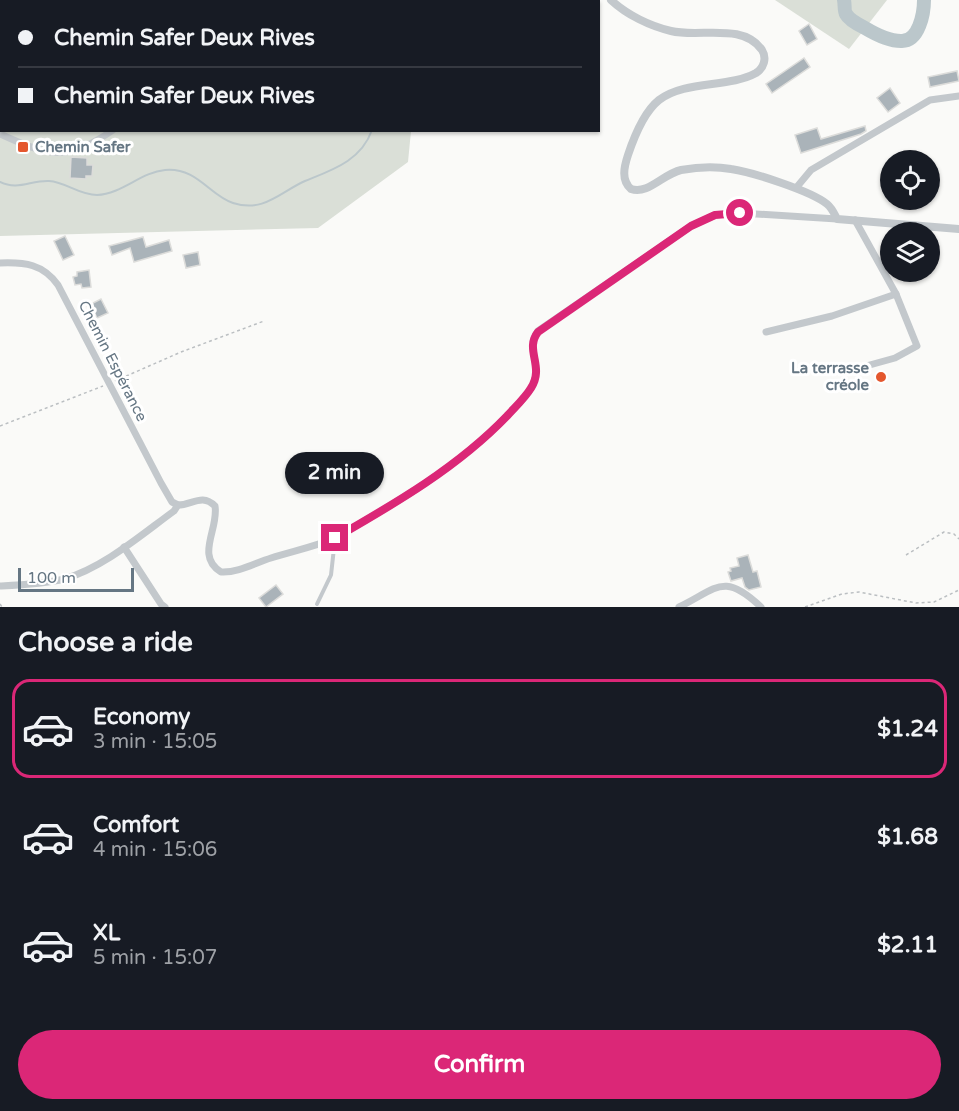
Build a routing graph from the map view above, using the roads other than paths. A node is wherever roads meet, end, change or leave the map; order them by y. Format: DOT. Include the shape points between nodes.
graph roads {
  1 [pos="611,0"];
  2 [pos="959,96"];
  3 [pos="110,132"];
  4 [pos="0,134"];
  5 [pos="796,189"];
  6 [pos="837,219"];
  7 [pos="855,220"];
  8 [pos="959,229"];
  9 [pos="0,263"];
  10 [pos="896,294"];
  11 [pos="766,333"];
  12 [pos="848,370"];
  13 [pos="178,506"];
  14 [pos="335,538"];
  15 [pos="124,547"];
  16 [pos="0,586"];
  17 [pos="317,604"];
  18 [pos="165,607"];
  19 [pos="679,607"];
  20 [pos="761,607"];
  1 -- 5 [label="street" via="637,18 673,32 741,35 756,43 765,60 761,69 748,76 670,93 654,105 628,153 624,175 627,186 643,190 670,173 718,167"];
  2 -- 5 [label="street" via="930,100 811,170"];
  3 -- 4 [label="street" via="94,143 63,153 46,153"];
  5 -- 6 [label="street" via="824,201"];
  6 -- 7 [label="street"];
  6 -- 14 [label="street" via="740,213 715,215 691,226 538,332 532,342 538,367 532,387 491,432 443,471"];
  7 -- 8 [label="street"];
  7 -- 10 [label="street"];
  9 -- 13 [label="street, Chemin Espérance" via="32,264 52,276 170,500"];
  10 -- 11 [label="street"];
  10 -- 12 [label="street" via="918,343 916,349"];
  13 -- 14 [label="street" via="202,499 215,506 208,552 211,563 221,572"];
  13 -- 15 [label="street"];
  14 -- 17 [label="lane" via="331,575"];
  15 -- 16 [label="street" via="67,578"];
  15 -- 18 [label="street"];
  19 -- 20 [label="street" via="721,585 738,589"];
}
